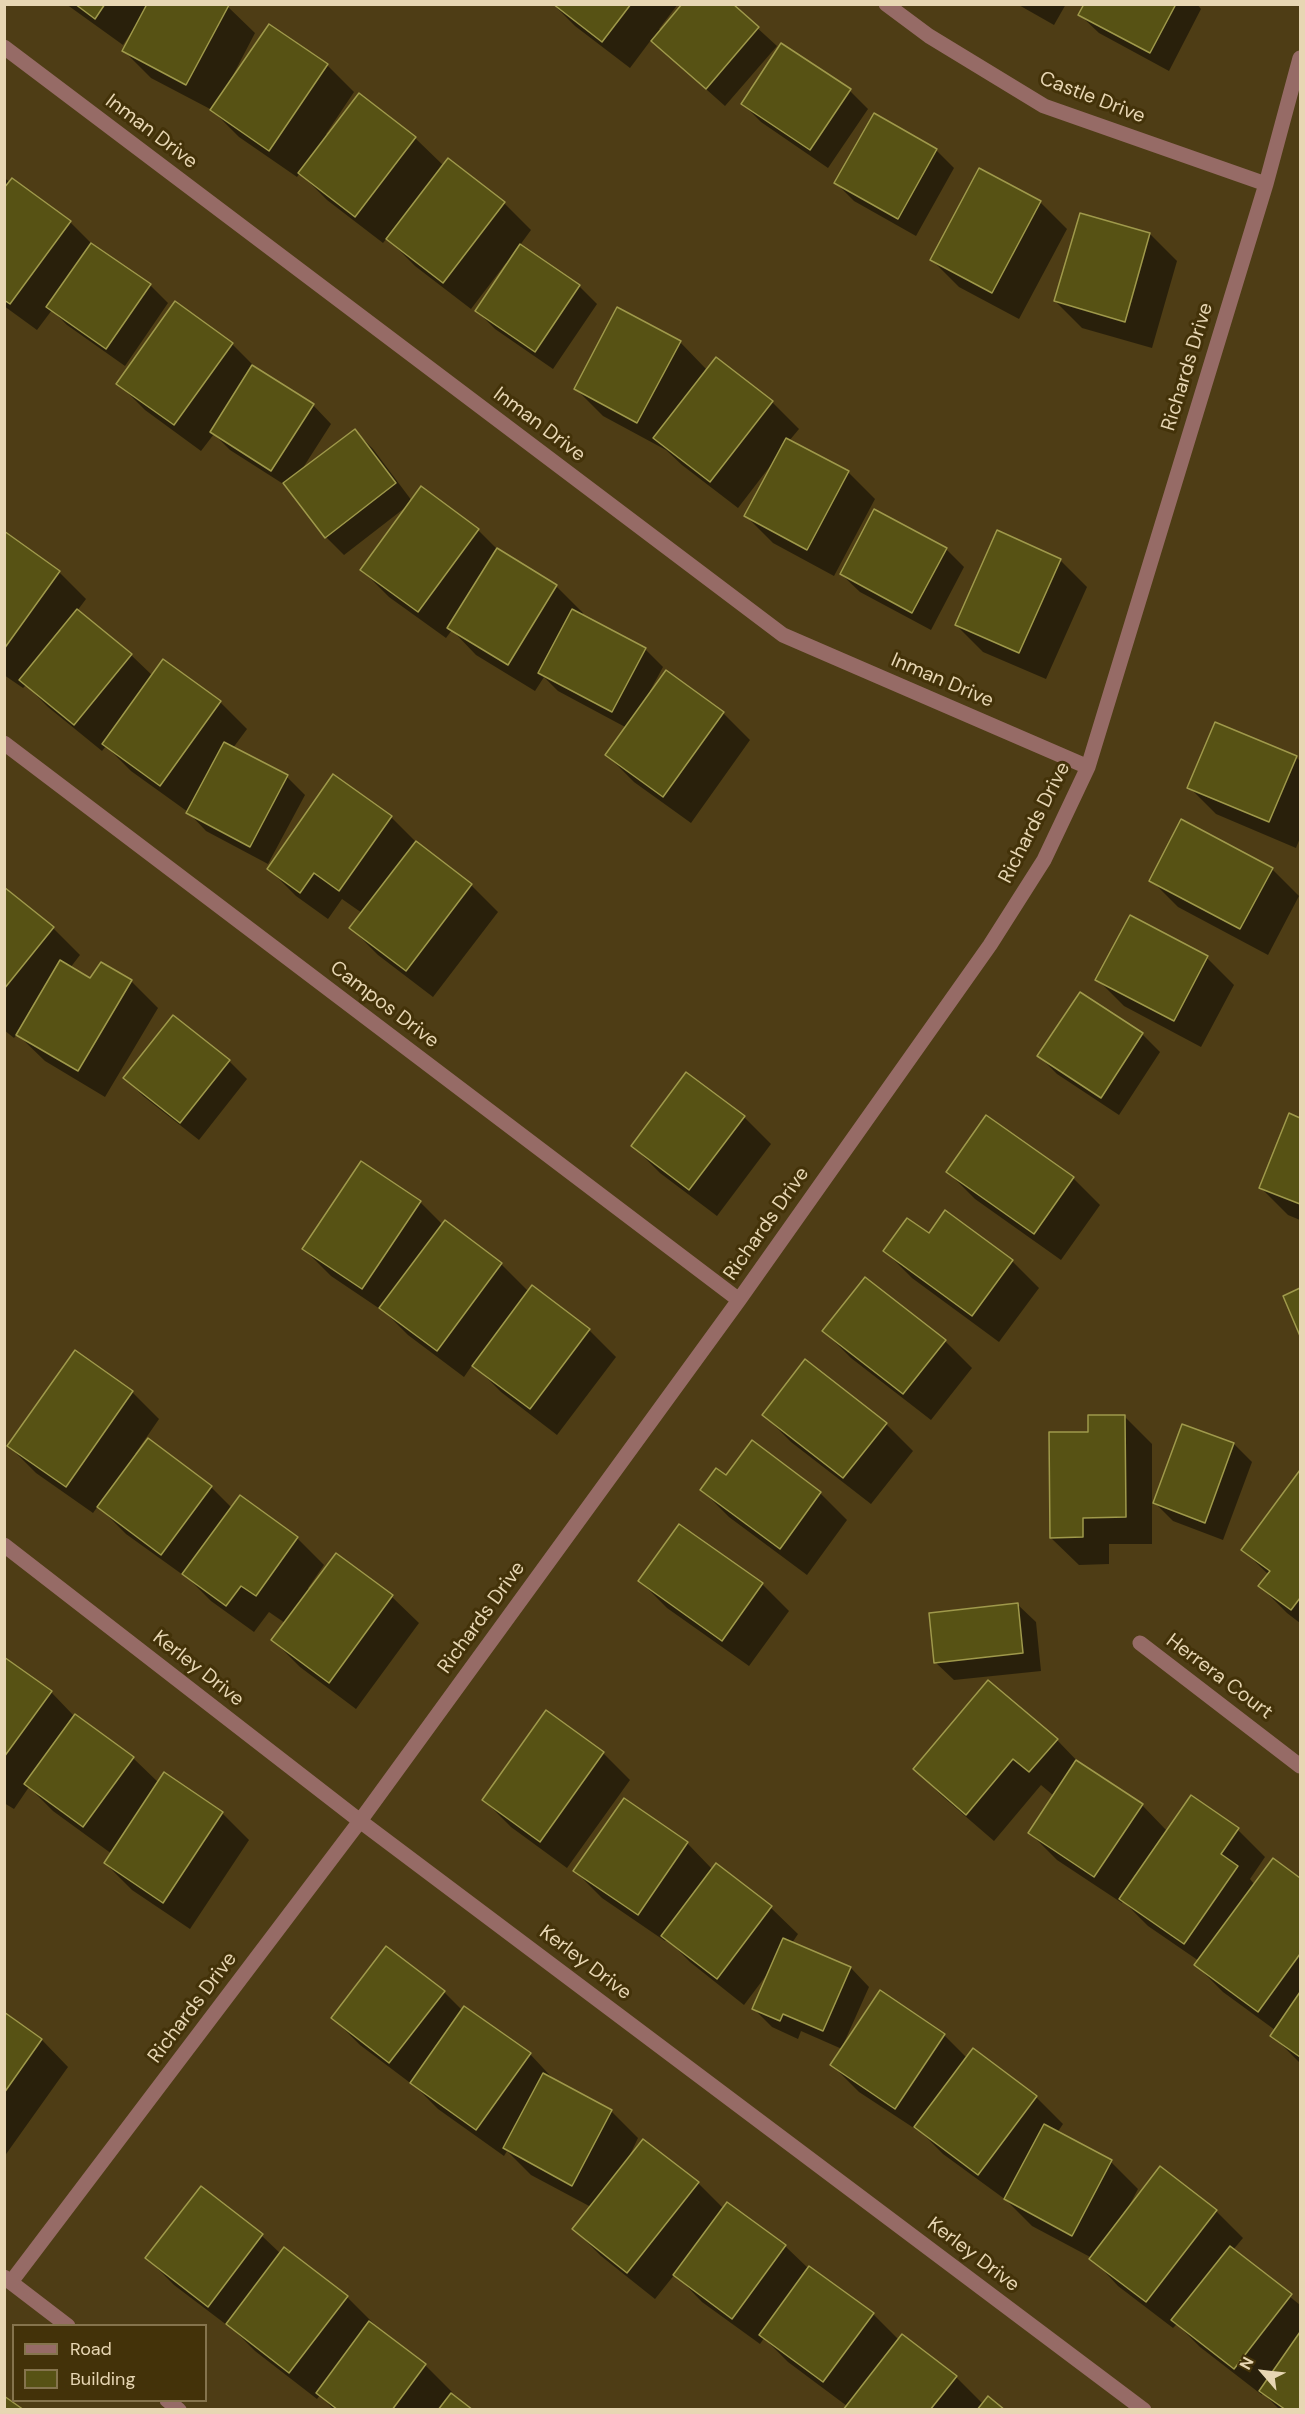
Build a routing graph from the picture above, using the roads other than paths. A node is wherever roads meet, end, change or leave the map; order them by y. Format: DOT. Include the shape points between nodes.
graph roads {
  1 [pos="885,4"];
  2 [pos="4,47"];
  3 [pos="1300,58"];
  4 [pos="1266,184"];
  5 [pos="4,743"];
  6 [pos="1088,767"];
  7 [pos="739,1300"];
  8 [pos="4,1545"];
  9 [pos="1140,1643"];
  10 [pos="1300,1766"];
  11 [pos="360,1821"];
  12 [pos="8,2280"];
  13 [pos="67,2324"];
  14 [pos="1144,2409"];
  1 -- 4 [label="street, Castle Drive" via="929,36 1044,106"];
  2 -- 6 [label="street, Inman Drive" via="783,635"];
  3 -- 4 [label="street, Richards Drive"];
  4 -- 6 [label="street, Richards Drive"];
  5 -- 7 [label="street, Campos Drive"];
  6 -- 7 [label="street, Richards Drive" via="1044,860 990,945"];
  7 -- 11 [label="street, Richards Drive"];
  8 -- 11 [label="street, Kerley Drive"];
  9 -- 10 [label="street, Herrera Court"];
  11 -- 12 [label="street, Richards Drive"];
  11 -- 14 [label="street, Kerley Drive"];
  12 -- 13 [label="street"];
}
